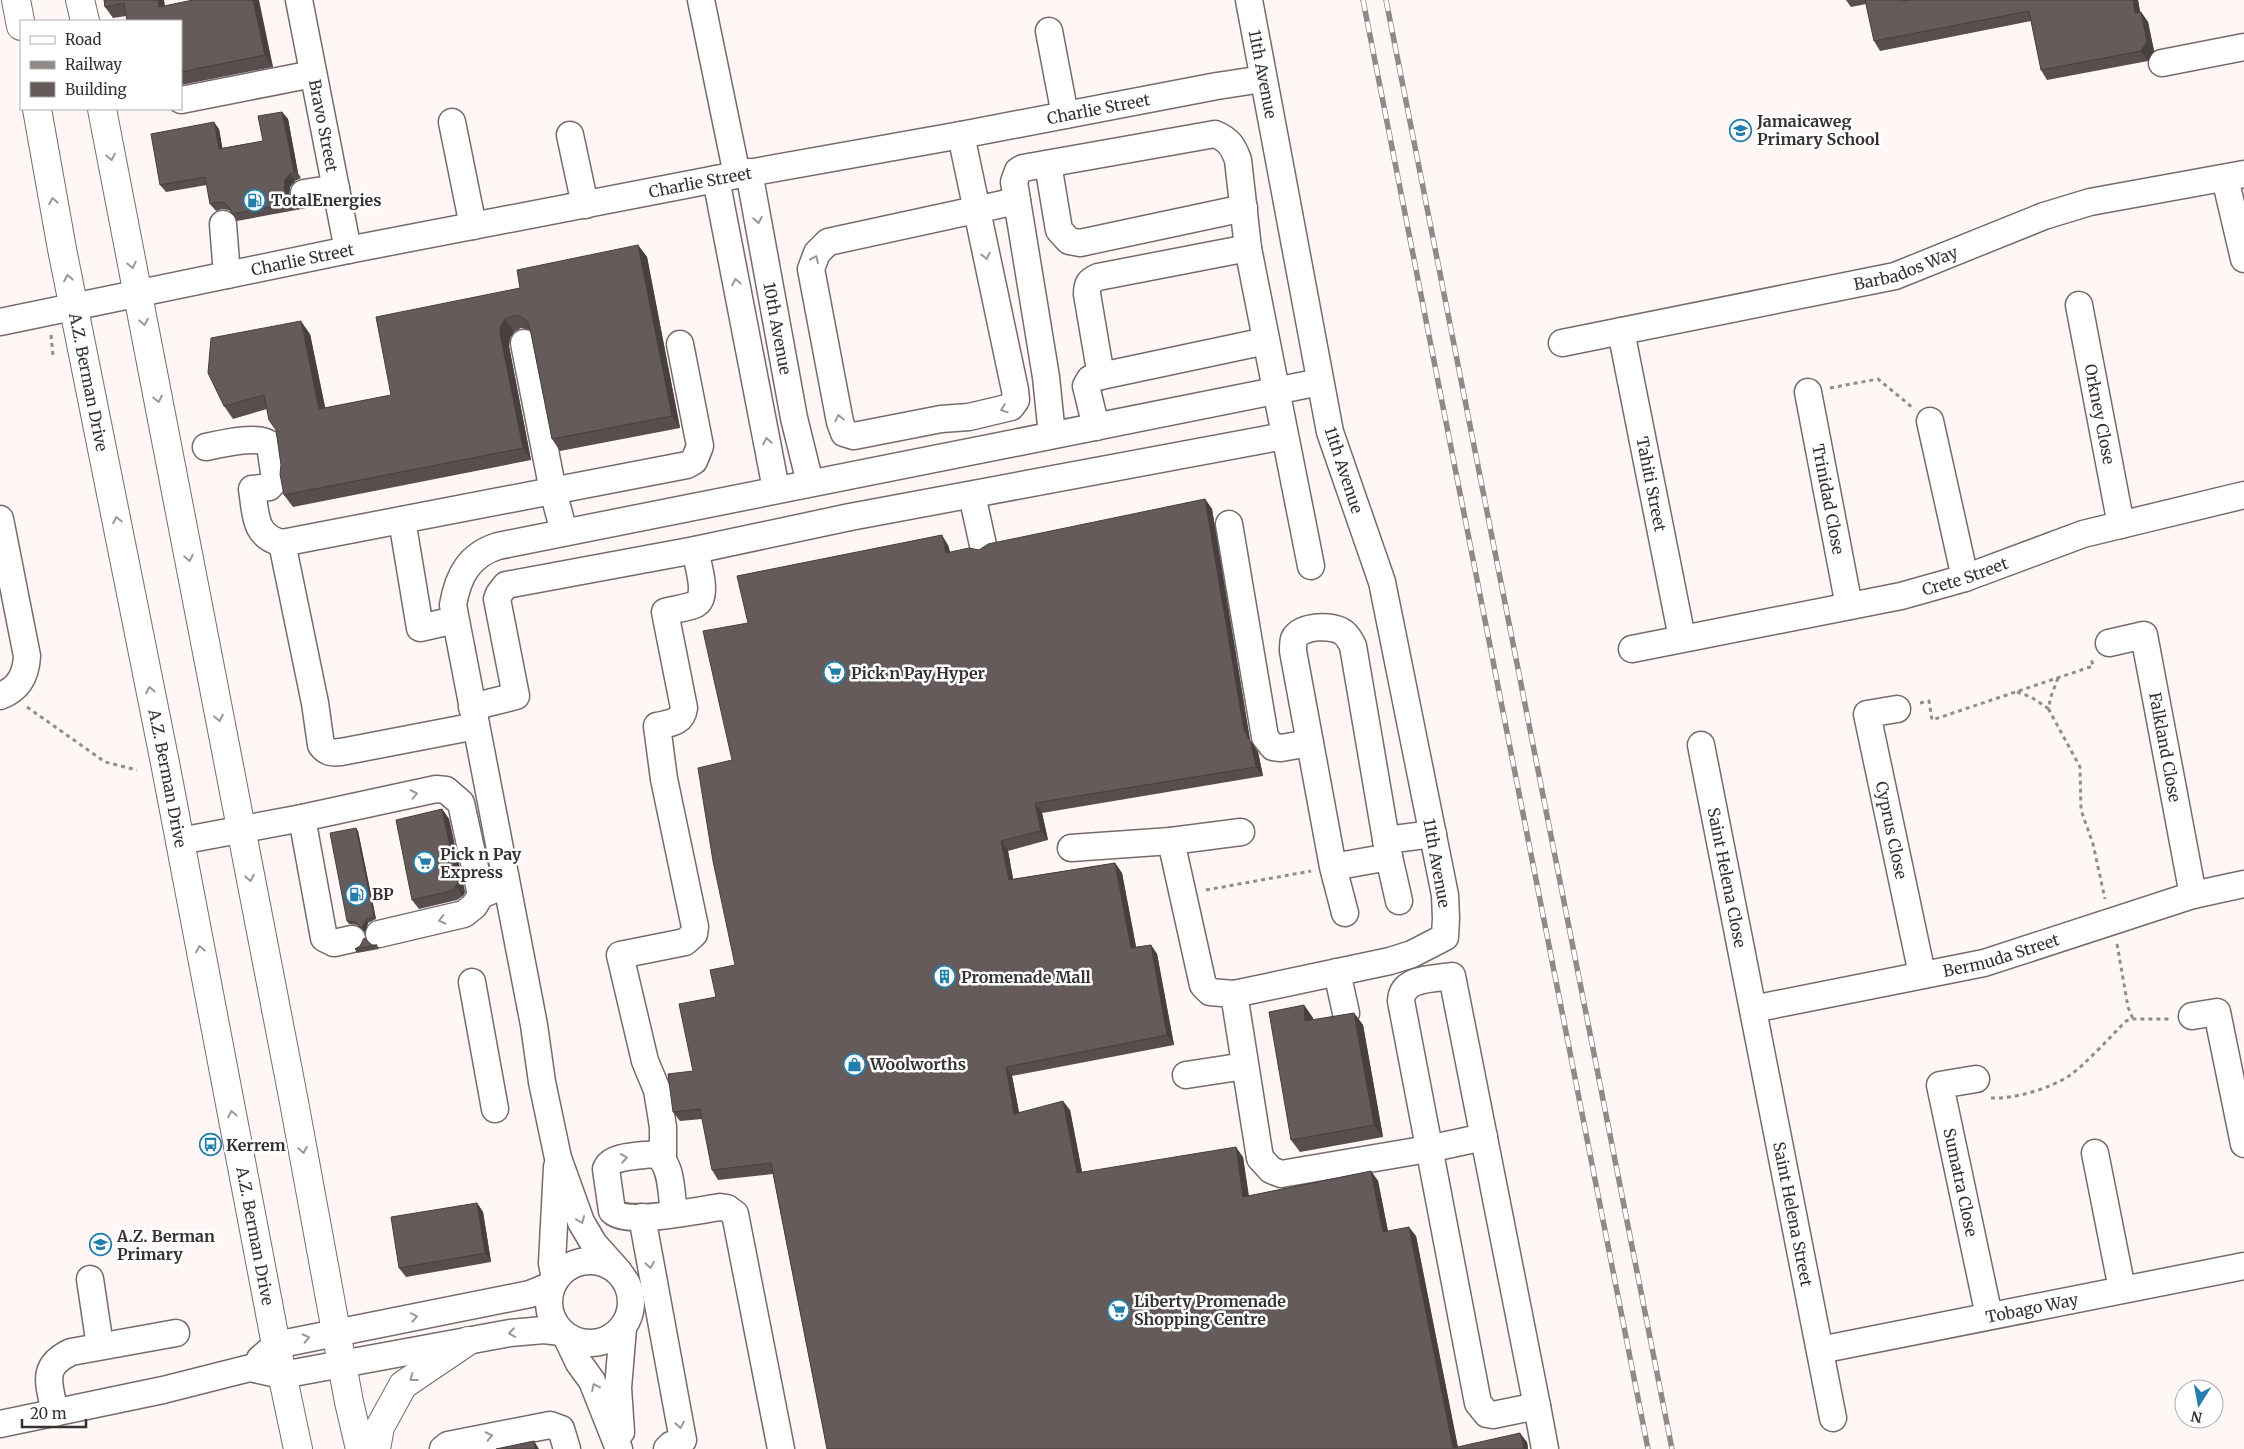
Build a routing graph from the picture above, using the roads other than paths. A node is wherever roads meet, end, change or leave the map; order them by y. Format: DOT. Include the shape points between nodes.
graph roads {
  1 [pos="16,0"];
  2 [pos="80,0"];
  3 [pos="300,0"];
  4 [pos="701,0"];
  5 [pos="1249,0"];
  6 [pos="84,20"];
  7 [pos="20,21"];
  8 [pos="1049,31"];
  9 [pos="2244,47"];
  10 [pos="2162,63"];
  11 [pos="313,74"];
  12 [pos="1264,79"];
  13 [pos="182,100"];
  14 [pos="36,110"];
  15 [pos="102,110"];
  16 [pos="1065,115"];
  17 [pos="452,122"];
  18 [pos="570,135"];
  19 [pos="961,135"];
  20 [pos="1048,164"];
  21 [pos="734,175"];
  22 [pos="2235,176"];
  23 [pos="336,188"];
  24 [pos="304,193"];
  25 [pos="1017,201"];
  26 [pos="585,205"];
  27 [pos="1244,208"];
  28 [pos="976,209"];
  29 [pos="222,224"];
  30 [pos="473,226"];
  31 [pos="1248,248"];
  32 [pos="348,250"];
  33 [pos="2244,259"];
  34 [pos="227,275"];
  35 [pos="138,294"];
  36 [pos="2079,304"];
  37 [pos="74,307"];
  38 [pos="0,322"];
  39 [pos="1621,331"];
  40 [pos="1266,341"];
  41 [pos="1562,342"];
  42 [pos="524,343"];
  43 [pos="680,344"];
  44 [pos="1100,376"];
  45 [pos="1320,382"];
  46 [pos="1276,389"];
  47 [pos="1808,392"];
  48 [pos="1930,421"];
  49 [pos="1096,427"];
  50 [pos="1052,435"];
  51 [pos="1284,436"];
  52 [pos="206,447"];
  53 [pos="900,466"];
  54 [pos="810,483"];
  55 [pos="776,489"];
  56 [pos="553,491"];
  57 [pos="972,494"];
  58 [pos="2244,496"];
  59 [pos="909,506"];
  60 [pos="0,519"];
  61 [pos="402,520"];
  62 [pos="1229,524"];
  63 [pos="2121,525"];
  64 [pos="564,532"];
  65 [pos="282,543"];
  66 [pos="983,545"];
  67 [pos="695,550"];
  68 [pos="1311,566"];
  69 [pos="1965,578"];
  70 [pos="1849,606"];
  71 [pos="455,620"];
  72 [pos="1682,638"];
  73 [pos="1632,649"];
  74 [pos="2100,650"];
  75 [pos="4,694"];
  76 [pos="1897,709"];
  77 [pos="474,716"];
  78 [pos="1310,742"];
  79 [pos="1702,745"];
  80 [pos="302,818"];
  81 [pos="240,830"];
  82 [pos="1241,832"];
  83 [pos="1433,834"];
  84 [pos="180,841"];
  85 [pos="1171,841"];
  86 [pos="1072,848"];
  87 [pos="1388,849"];
  88 [pos="1333,867"];
  89 [pos="2244,884"];
  90 [pos="508,886"];
  91 [pos="481,895"];
  92 [pos="2193,895"];
  93 [pos="1399,901"];
  94 [pos="1345,913"];
  95 [pos="385,933"];
  96 [pos="352,940"];
  97 [pos="1337,972"];
  98 [pos="1922,974"];
  99 [pos="472,982"];
  100 [pos="1234,994"];
  101 [pos="1753,1009"];
  102 [pos="1346,1013"];
  103 [pos="2182,1018"];
  104 [pos="1245,1066"];
  105 [pos="1186,1076"];
  106 [pos="1983,1085"];
  107 [pos="495,1109"];
  108 [pos="1484,1137"];
  109 [pos="2244,1144"];
  110 [pos="1428,1149"];
  111 [pos="2095,1153"];
  112 [pos="558,1158"];
  113 [pos="663,1158"];
  114 [pos="608,1182"];
  115 [pos="571,1190"];
  116 [pos="674,1214"];
  117 [pos="642,1217"];
  118 [pos="2244,1266"];
  119 [pos="619,1272"];
  120 [pos="90,1279"];
  121 [pos="553,1282"];
  122 [pos="2122,1289"];
  123 [pos="1989,1316"];
  124 [pos="623,1328"];
  125 [pos="176,1332"];
  126 [pos="337,1332"];
  127 [pos="563,1334"];
  128 [pos="468,1341"];
  129 [pos="276,1345"];
  130 [pos="100,1346"];
  131 [pos="1820,1350"];
  132 [pos="343,1364"];
  133 [pos="250,1368"];
  134 [pos="282,1375"];
  135 [pos="1537,1406"];
  136 [pos="55,1413"];
  137 [pos="1833,1418"];
  138 [pos="0,1424"];
  139 [pos="298,1449"];
  140 [pos="360,1449"];
  141 [pos="376,1449"];
  142 [pos="443,1449"];
  143 [pos="567,1449"];
  144 [pos="620,1449"];
  145 [pos="667,1449"];
  146 [pos="781,1449"];
  147 [pos="1545,1449"];
  1 -- 7 [label="main road"];
  2 -- 6 [label="main road"];
  3 -- 11 [label="street, Bravo Street"];
  4 -- 21 [label="street, 10th Avenue"];
  5 -- 12 [label="street, 11th Avenue"];
  8 -- 16 [label="street"];
  9 -- 10 [label="street"];
  11 -- 13 [label="street"];
  11 -- 23 [label="street, Bravo Street"];
  12 -- 16 [label="street, Charlie Street"];
  12 -- 45 [label="street, 11th Avenue"];
  37 -- 14 [label="main road, A.Z. Berman Drive, one-way"];
  15 -- 35 [label="main road, one-way"];
  16 -- 19 [label="street, Charlie Street"];
  17 -- 30 [label="street"];
  18 -- 26 [label="street"];
  19 -- 21 [label="street, Charlie Street"];
  19 -- 28 [label="street"];
  20 -- 25 [label="street" via="1023,168 1018,172 1014,182"];
  20 -- 27 [label="street" via="1215,134 1225,138 1233,147 1238,160"];
  20 -- 27 [label="street" via="1059,230 1069,241 1080,243"];
  21 -- 26 [label="street, Charlie Street"];
  21 -- 54 [label="street, 10th Avenue, one-way"];
  55 -- 21 [label="street, 10th Avenue, one-way"];
  22 -- 33 [label="street"];
  22 -- 39 [label="street, Barbados Way" via="2068,208 1895,276"];
  23 -- 24 [label="street"];
  23 -- 32 [label="street, Bravo Street"];
  25 -- 28 [label="street"];
  25 -- 50 [label="street" via="1046,377"];
  26 -- 30 [label="street, Charlie Street"];
  27 -- 31 [label="street"];
  28 -- 28 [label="street, one-way" via="1015,390 1014,404 969,417 849,436 844,433 840,422 811,269 813,261 828,242"];
  29 -- 34 [label="street"];
  30 -- 32 [label="street, Charlie Street"];
  31 -- 40 [label="street"];
  31 -- 44 [label="street" via="1090,280 1087,294"];
  32 -- 34 [label="street, Charlie Street"];
  34 -- 35 [label="street, Charlie Street"];
  35 -- 37 [label="street, Charlie Street"];
  35 -- 81 [label="main road, one-way"];
  36 -- 63 [label="street, Orkney Close"];
  37 -- 38 [label="street, Charlie Street"];
  84 -- 37 [label="main road, A.Z. Berman Drive, one-way"];
  39 -- 41 [label="street, Barbados Way"];
  39 -- 72 [label="street, Tahiti Street"];
  40 -- 44 [label="street"];
  40 -- 46 [label="street"];
  42 -- 56 [label="street"];
  43 -- 56 [label="street" via="700,446 694,461"];
  44 -- 49 [label="street" via="1090,379 1086,386"];
  45 -- 46 [label="street"];
  45 -- 83 [label="street, 11th Avenue" via="1330,432 1382,582"];
  46 -- 49 [label="street"];
  46 -- 51 [label="street"];
  47 -- 70 [label="street, Trinidad Close"];
  48 -- 69 [label="street"];
  49 -- 50 [label="street"];
  50 -- 53 [label="street"];
  51 -- 57 [label="street"];
  51 -- 68 [label="street"];
  52 -- 65 [label="street" via="257,439 270,445 275,480 269,487 252,489 259,527 271,540"];
  53 -- 54 [label="street"];
  53 -- 59 [label="street"];
  54 -- 55 [label="street"];
  55 -- 64 [label="street"];
  56 -- 61 [label="street"];
  56 -- 64 [label="street"];
  57 -- 59 [label="street"];
  57 -- 66 [label="street"];
  58 -- 63 [label="street, Crete Street"];
  59 -- 67 [label="street"];
  60 -- 75 [label="street" via="27,656 21,681"];
  61 -- 65 [label="street"];
  61 -- 71 [label="street" via="420,628"];
  62 -- 78 [label="street" via="1265,737 1273,747 1281,748"];
  63 -- 69 [label="street, Crete Street" via="2084,534"];
  64 -- 71 [label="street" via="498,546 474,557 455,592"];
  65 -- 77 [label="street" via="325,750 341,752"];
  67 -- 77 [label="street" via="506,586 497,599 516,696"];
  67 -- 113 [label="street" via="703,589 700,600 665,612 683,715 674,723 657,726 694,934 685,942 620,955 645,1061 657,1090 663,1127"];
  69 -- 70 [label="street, Crete Street"];
  70 -- 72 [label="street, Crete Street"];
  71 -- 77 [label="street"];
  72 -- 73 [label="street, Crete Street"];
  74 -- 92 [label="street, Falkland Close" via="2144,635"];
  76 -- 98 [label="street, Cyprus Close" via="1867,714"];
  77 -- 90 [label="street"];
  78 -- 87 [label="street" via="1292,651 1294,638 1300,632 1333,627 1344,633 1353,646"];
  78 -- 88 [label="street"];
  79 -- 101 [label="street, Saint Helena Close"];
  80 -- 81 [label="street"];
  80 -- 91 [label="street, one-way" via="436,789 446,790 461,802"];
  80 -- 96 [label="street" via="324,938 334,943"];
  81 -- 84 [label="street"];
  81 -- 126 [label="main road, one-way"];
  82 -- 85 [label="street"];
  83 -- 87 [label="street"];
  83 -- 97 [label="street, 11th Avenue" via="1445,894 1445,937 1412,954"];
  129 -- 84 [label="main road, A.Z. Berman Drive, one-way"];
  85 -- 86 [label="street"];
  85 -- 100 [label="street" via="1203,985 1210,992"];
  87 -- 88 [label="street"];
  87 -- 93 [label="street"];
  88 -- 94 [label="street"];
  89 -- 92 [label="street, Bermuda Street"];
  90 -- 91 [label="street"];
  90 -- 112 [label="street"];
  91 -- 95 [label="street, one-way" via="464,914"];
  92 -- 98 [label="street, Bermuda Street" via="1984,963"];
  97 -- 100 [label="street"];
  97 -- 102 [label="street"];
  98 -- 101 [label="street, Bermuda Street"];
  99 -- 107 [label="street"];
  100 -- 104 [label="street"];
  101 -- 131 [label="street, Saint Helena Street"];
  103 -- 109 [label="street" via="2218,1012"];
  104 -- 105 [label="street"];
  104 -- 110 [label="street" via="1260,1158 1271,1170 1281,1174"];
  106 -- 123 [label="street, Sumatra Close" via="1940,1085"];
  108 -- 110 [label="street"];
  108 -- 110 [label="street" via="1452,976 1410,984 1404,988 1401,1001"];
  108 -- 135 [label="street"];
  110 -- 135 [label="street" via="1478,1403 1487,1414"];
  111 -- 122 [label="street"];
  112 -- 115 [label="street"];
  112 -- 121 [label="street"];
  114 -- 113 [label="street, one-way" via="606,1169 614,1160 654,1154"];
  113 -- 116 [label="street"];
  114 -- 115 [label="street"];
  114 -- 117 [label="street" via="614,1214"];
  115 -- 119 [label="street, one-way" via="581,1222 594,1244"];
  116 -- 117 [label="street"];
  116 -- 146 [label="street" via="720,1207 732,1211 737,1217 753,1316"];
  117 -- 145 [label="street, one-way" via="683,1440"];
  118 -- 122 [label="street, Tobago Way"];
  119 -- 121 [label="street" via="606,1264 585,1261 564,1269"];
  119 -- 124 [label="street" via="631,1299 629,1317"];
  120 -- 130 [label="street"];
  126 -- 121 [label="street, one-way" via="530,1294"];
  121 -- 127 [label="street" via="548,1297 549,1310 553,1322"];
  122 -- 123 [label="street, Tobago Way"];
  123 -- 131 [label="street, Tobago Way"];
  124 -- 127 [label="street" via="602,1342 577,1341"];
  124 -- 144 [label="street" via="618,1388"];
  125 -- 130 [label="street"];
  129 -- 126 [label="street, one-way"];
  126 -- 132 [label="main road"];
  127 -- 128 [label="street, one-way" via="528,1330"];
  144 -- 127 [label="street, one-way" via="598,1394"];
  128 -- 132 [label="street"];
  128 -- 141 [label="main road, one-way" via="402,1385 380,1427"];
  129 -- 133 [label="street"];
  129 -- 134 [label="main road, A.Z. Berman Drive"];
  130 -- 136 [label="street" via="57,1358 50,1368"];
  131 -- 137 [label="street, Saint Helena Street"];
  132 -- 134 [label="street"];
  132 -- 140 [label="main road"];
  133 -- 134 [label="street"];
  133 -- 136 [label="street"];
  134 -- 139 [label="main road, A.Z. Berman Drive"];
  135 -- 147 [label="street"];
  136 -- 138 [label="street"];
  142 -- 143 [label="street, one-way" via="448,1445 550,1425 561,1429"];
}
